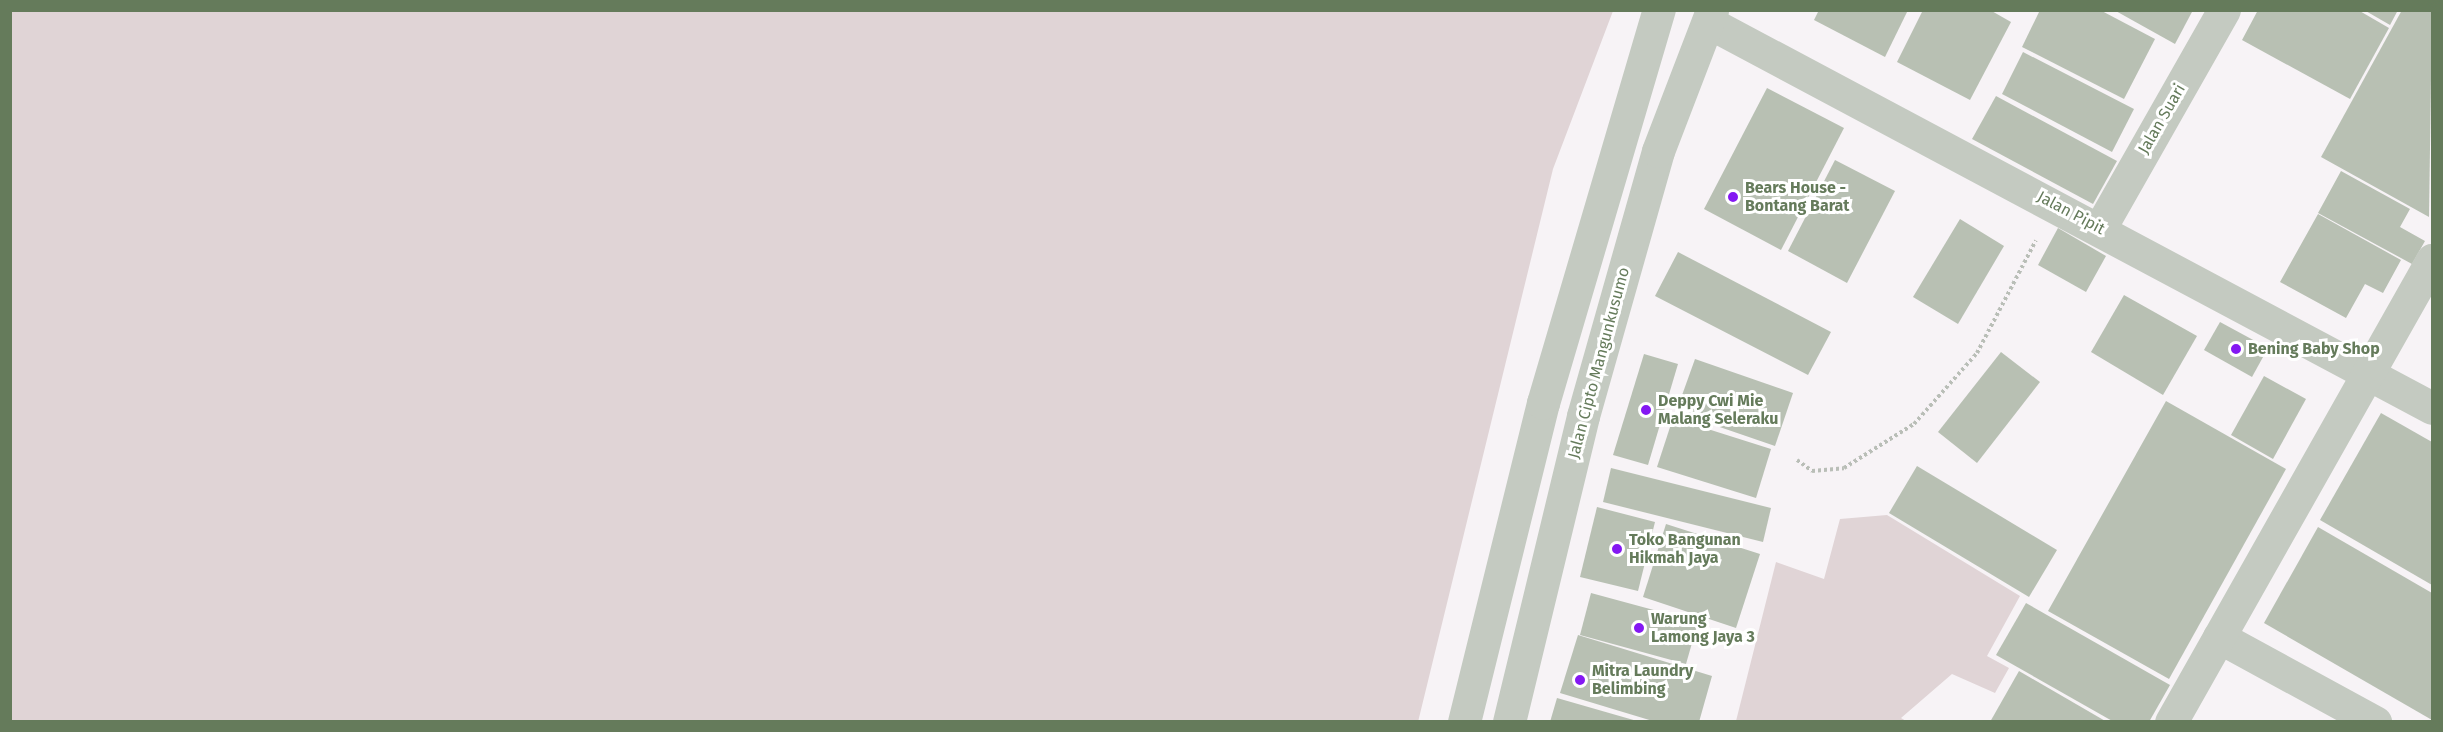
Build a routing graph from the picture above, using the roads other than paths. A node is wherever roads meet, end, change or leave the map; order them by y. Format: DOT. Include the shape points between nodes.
graph roads {
  1 [pos="1659,10"];
  2 [pos="2224,10"];
  3 [pos="1710,16"];
  4 [pos="2100,228"];
  5 [pos="2433,260"];
  6 [pos="2368,370"];
  7 [pos="2433,408"];
  8 [pos="2219,637"];
  9 [pos="1466,713"];
  10 [pos="1510,717"];
  11 [pos="2172,722"];
  12 [pos="2375,722"];
  1 -- 9 [label="street" via="1543,403"];
  2 -- 4 [label="street, Jalan Suari"];
  3 -- 4 [label="street, Jalan Pipit"];
  3 -- 10 [label="street, Jalan Cipto Mangunkusumo" via="1658,152 1583,416"];
  4 -- 6 [label="street, Jalan Pipit"];
  5 -- 6 [label="street"];
  6 -- 7 [label="street, Jalan Pipit"];
  6 -- 8 [label="street"];
  8 -- 11 [label="street"];
  8 -- 12 [label="street"];
  9 -- 10 [label="street"];
}
